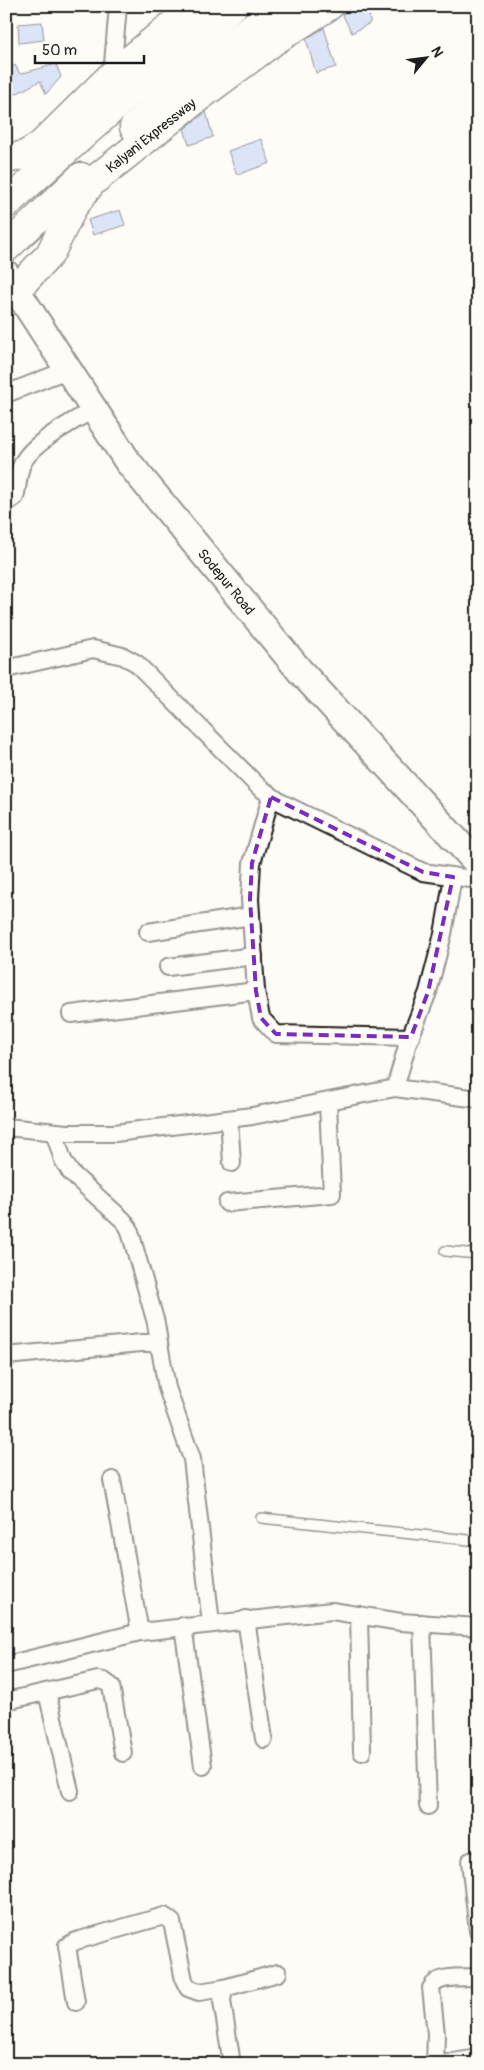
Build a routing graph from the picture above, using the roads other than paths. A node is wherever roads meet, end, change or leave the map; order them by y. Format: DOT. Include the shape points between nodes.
graph roads {
  1 [pos="118,6"];
  2 [pos="195,6"];
  3 [pos="232,6"];
  4 [pos="282,6"];
  5 [pos="330,6"];
  6 [pos="112,75"];
  7 [pos="6,159"];
  8 [pos="6,204"];
  9 [pos="6,248"];
  10 [pos="9,287"];
  11 [pos="69,369"];
  12 [pos="6,394"];
  13 [pos="94,409"];
  14 [pos="6,503"];
  15 [pos="6,668"];
  16 [pos="271,797"];
  17 [pos="478,864"];
  18 [pos="453,876"];
  19 [pos="478,880"];
  20 [pos="251,916"];
  21 [pos="148,932"];
  22 [pos="254,956"];
  23 [pos="168,967"];
  24 [pos="256,991"];
  25 [pos="71,1014"];
  26 [pos="411,1036"];
  27 [pos="395,1088"];
  28 [pos="478,1099"];
  29 [pos="328,1102"];
  30 [pos="229,1119"];
  31 [pos="6,1127"];
  32 [pos="54,1132"];
  33 [pos="232,1163"];
  34 [pos="227,1203"];
  35 [pos="445,1250"];
  36 [pos="478,1254"];
  37 [pos="160,1349"];
  38 [pos="6,1356"];
  39 [pos="112,1480"];
  40 [pos="262,1518"];
  41 [pos="478,1541"];
  42 [pos="359,1615"];
  43 [pos="246,1619"];
  44 [pos="211,1623"];
  45 [pos="422,1623"];
  46 [pos="183,1626"];
  47 [pos="478,1627"];
  48 [pos="140,1632"];
  49 [pos="6,1665"];
  50 [pos="47,1692"];
  51 [pos="6,1702"];
  52 [pos="264,1740"];
  53 [pos="362,1752"];
  54 [pos="123,1754"];
  55 [pos="203,1766"];
  56 [pos="70,1791"];
  57 [pos="428,1806"];
  58 [pos="470,1861"];
  59 [pos="478,1931"];
  60 [pos="278,1973"];
  61 [pos="478,1977"];
  62 [pos="224,1988"];
  63 [pos="76,2002"];
  64 [pos="478,2058"];
  65 [pos="232,2064"];
  66 [pos="435,2064"];
  67 [pos="440,2064"];
  1 -- 6 [label="street"];
  2 -- 6 [label="highway"];
  3 -- 8 [label="highway"];
  4 -- 9 [label="highway" via="206,61"];
  5 -- 10 [label="highway, Kalyani Expressway" via="274,41 199,96 92,182 73,207 50,254"];
  6 -- 7 [label="highway" via="40,146 25,155"];
  10 -- 11 [label="main road, Sodepur Road"];
  11 -- 12 [label="street"];
  11 -- 13 [label="main road, Sodepur Road"];
  13 -- 14 [label="street" via="41,443 26,458 21,466 15,497"];
  13 -- 17 [label="main road, Sodepur Road" via="128,462 300,671"];
  15 -- 16 [label="street" via="94,649 123,656 136,663"];
  16 -- 18 [label="street" via="423,872"];
  16 -- 20 [label="street" via="252,863"];
  18 -- 19 [label="street"];
  18 -- 26 [label="street" via="428,992"];
  20 -- 21 [label="street"];
  20 -- 22 [label="street"];
  22 -- 23 [label="street"];
  22 -- 24 [label="street"];
  24 -- 25 [label="street"];
  24 -- 26 [label="street" via="261,1018 276,1034"];
  26 -- 27 [label="street"];
  27 -- 28 [label="street"];
  27 -- 29 [label="street"];
  29 -- 30 [label="street"];
  29 -- 34 [label="street" via="332,1194"];
  30 -- 32 [label="street" via="114,1132"];
  30 -- 33 [label="street"];
  31 -- 32 [label="street"];
  32 -- 37 [label="street" via="71,1173 129,1228 156,1323"];
  35 -- 36 [label="lane"];
  37 -- 38 [label="street" via="154,1343 141,1343"];
  37 -- 44 [label="street" via="167,1388 192,1459"];
  39 -- 48 [label="street"];
  40 -- 41 [label="lane"];
  42 -- 43 [label="street" via="332,1611"];
  42 -- 45 [label="street"];
  42 -- 53 [label="street"];
  43 -- 44 [label="street"];
  43 -- 52 [label="street"];
  44 -- 46 [label="street"];
  45 -- 47 [label="street"];
  45 -- 57 [label="street"];
  46 -- 48 [label="street"];
  46 -- 55 [label="street"];
  48 -- 49 [label="street"];
  50 -- 51 [label="street"];
  50 -- 54 [label="street" via="104,1681 110,1686"];
  50 -- 56 [label="street"];
  58 -- 59 [label="street"];
  60 -- 62 [label="street"];
  61 -- 66 [label="street" via="440,1979 431,1988 436,2034"];
  62 -- 63 [label="street" via="199,1992 188,1988 172,1922 164,1916 67,1946"];
  62 -- 65 [label="street" via="222,2001"];
  64 -- 67 [label="street"];
}
